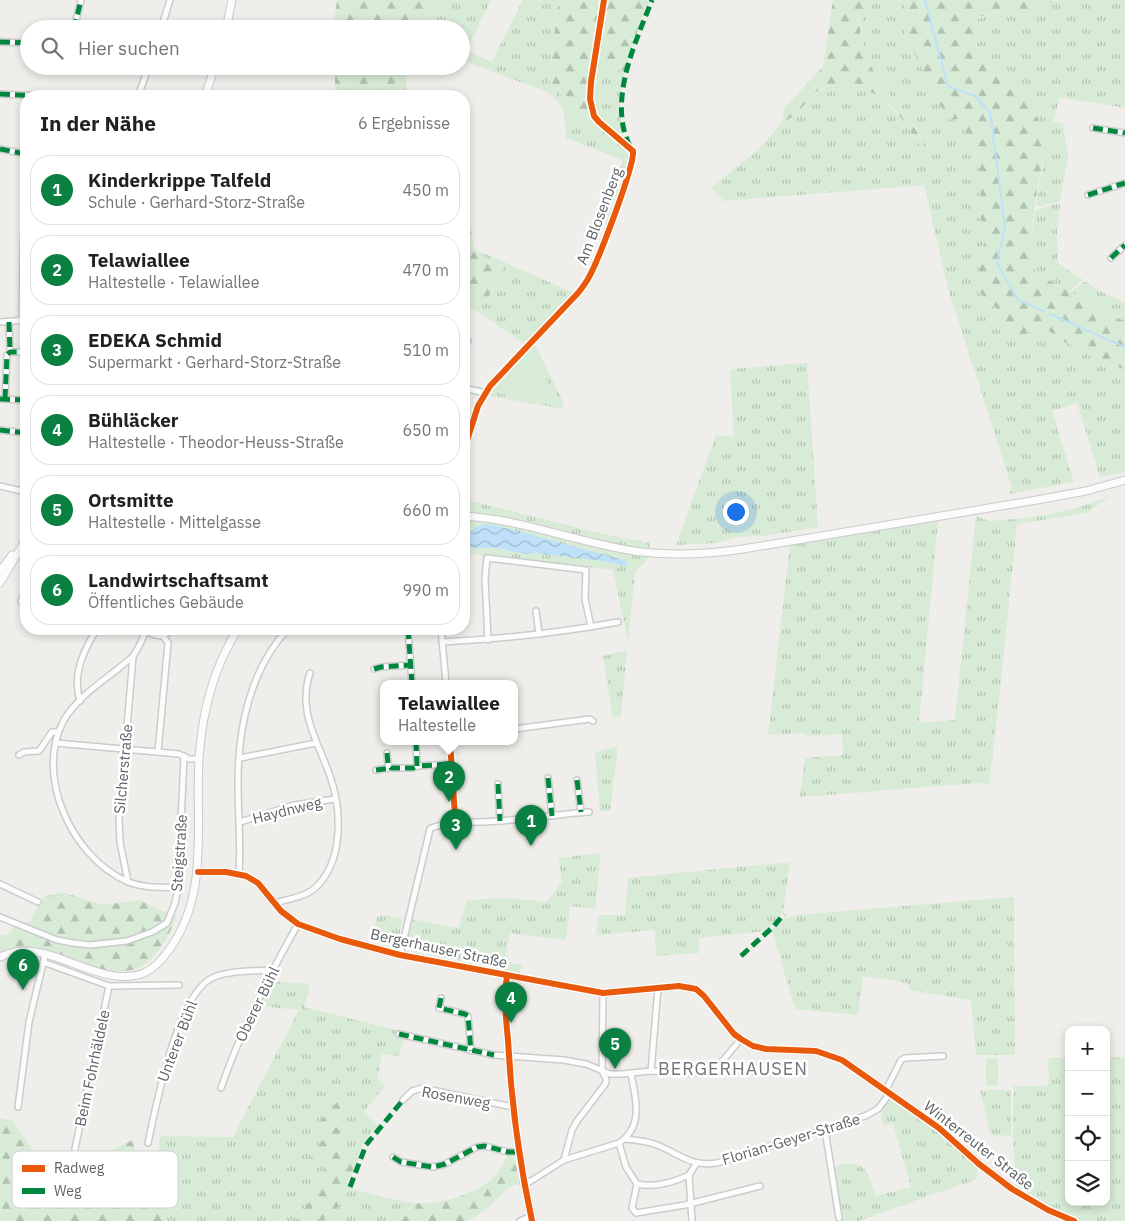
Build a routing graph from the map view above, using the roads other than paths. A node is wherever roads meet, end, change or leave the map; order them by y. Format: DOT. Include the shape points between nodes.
graph roads {
  1 [pos="81,0"];
  2 [pos="170,0"];
  3 [pos="232,0"];
  4 [pos="604,0"];
  5 [pos="76,20"];
  6 [pos="164,20"];
  7 [pos="228,20"];
  8 [pos="0,42"];
  9 [pos="20,43"];
  10 [pos="146,75"];
  11 [pos="212,75"];
  12 [pos="140,90"];
  13 [pos="207,90"];
  14 [pos="0,94"];
  15 [pos="20,95"];
  16 [pos="1093,128"];
  17 [pos="1125,133"];
  18 [pos="0,149"];
  19 [pos="20,153"];
  20 [pos="1125,183"];
  21 [pos="1088,195"];
  22 [pos="1125,245"];
  23 [pos="1110,258"];
  24 [pos="20,320"];
  25 [pos="0,322"];
  26 [pos="8,322"];
  27 [pos="10,352"];
  28 [pos="20,352"];
  29 [pos="470,389"];
  30 [pos="486,393"];
  31 [pos="3,399"];
  32 [pos="20,400"];
  33 [pos="470,428"];
  34 [pos="0,430"];
  35 [pos="20,432"];
  36 [pos="1125,480"];
  37 [pos="0,486"];
  38 [pos="20,491"];
  39 [pos="470,516"];
  40 [pos="20,546"];
  41 [pos="20,548"];
  42 [pos="0,571"];
  43 [pos="0,583"];
  44 [pos="536,611"];
  45 [pos="618,622"];
  46 [pos="591,627"];
  47 [pos="539,634"];
  48 [pos="93,635"];
  49 [pos="144,635"];
  50 [pos="155,635"];
  51 [pos="235,635"];
  52 [pos="284,635"];
  53 [pos="409,635"];
  54 [pos="442,635"];
  55 [pos="163,636"];
  56 [pos="488,640"];
  57 [pos="442,642"];
  58 [pos="133,657"];
  59 [pos="411,664"];
  60 [pos="374,669"];
  61 [pos="310,673"];
  62 [pos="412,680"];
  63 [pos="446,680"];
  64 [pos="80,701"];
  65 [pos="593,721"];
  66 [pos="518,728"];
  67 [pos="58,732"];
  68 [pos="56,743"];
  69 [pos="316,743"];
  70 [pos="416,745"];
  71 [pos="450,745"];
  72 [pos="125,750"];
  73 [pos="158,752"];
  74 [pos="387,752"];
  75 [pos="19,755"];
  76 [pos="184,756"];
  77 [pos="240,758"];
  78 [pos="199,759"];
  79 [pos="452,764"];
  80 [pos="417,766"];
  81 [pos="391,768"];
  82 [pos="376,770"];
  83 [pos="548,778"];
  84 [pos="577,780"];
  85 [pos="498,784"];
  86 [pos="335,799"];
  87 [pos="582,812"];
  88 [pos="589,812"];
  89 [pos="552,816"];
  90 [pos="500,821"];
  91 [pos="240,822"];
  92 [pos="451,824"];
  93 [pos="198,872"];
  94 [pos="239,874"];
  95 [pos="128,882"];
  96 [pos="0,884"];
  97 [pos="178,888"];
  98 [pos="38,902"];
  99 [pos="274,903"];
  100 [pos="0,917"];
  101 [pos="298,924"];
  102 [pos="400,955"];
  103 [pos="0,957"];
  104 [pos="44,958"];
  105 [pos="273,971"];
  106 [pos="507,976"];
  107 [pos="179,984"];
  108 [pos="109,986"];
  109 [pos="658,988"];
  110 [pos="696,989"];
  111 [pos="603,993"];
  112 [pos="441,998"];
  113 [pos="399,1034"];
  114 [pos="741,1040"];
  115 [pos="472,1050"];
  116 [pos="508,1056"];
  117 [pos="943,1056"];
  118 [pos="602,1070"];
  119 [pos="651,1071"];
  120 [pos="632,1074"];
  121 [pos="221,1088"];
  122 [pos="888,1091"];
  123 [pos="404,1100"];
  124 [pos="18,1107"];
  125 [pos="513,1107"];
  126 [pos="825,1130"];
  127 [pos="625,1138"];
  128 [pos="148,1143"];
  129 [pos="619,1143"];
  130 [pos="75,1149"];
  131 [pos="518,1152"];
  132 [pos="393,1157"];
  133 [pos="564,1160"];
  134 [pos="696,1164"];
  135 [pos="689,1175"];
  136 [pos="523,1183"];
  137 [pos="637,1184"];
  138 [pos="760,1186"];
  139 [pos="690,1204"];
  140 [pos="839,1218"];
  141 [pos="531,1219"];
  142 [pos="520,1221"];
  143 [pos="692,1221"];
  144 [pos="1074,1221"];
  1 -- 5 [label="street"];
  2 -- 6 [label="street"];
  3 -- 7 [label="main road"];
  4 -- 30 [label="street, Am Blosenberg" via="590,99 594,116 632,150 633,160 589,278"];
  8 -- 9 [label="street"];
  10 -- 12 [label="street"];
  11 -- 13 [label="main road"];
  14 -- 15 [label="street"];
  16 -- 17 [label="street"];
  18 -- 19 [label="street"];
  20 -- 21 [label="street"];
  22 -- 23 [label="street"];
  24 -- 26 [label="street"];
  25 -- 26 [label="street"];
  26 -- 27 [label="street"];
  27 -- 28 [label="street"];
  27 -- 31 [label="street" via="7,355"];
  29 -- 30 [label="street"];
  30 -- 33 [label="street, Am Blosenberg"];
  31 -- 32 [label="street"];
  34 -- 35 [label="street"];
  36 -- 39 [label="main road" via="1037,500 699,554 627,550 506,521"];
  37 -- 38 [label="street"];
  40 -- 42 [label="main road"];
  41 -- 43 [label="main road"];
  44 -- 47 [label="street"];
  45 -- 46 [label="street"];
  46 -- 47 [label="street"];
  46 -- 56 [label="street" via="585,599 586,570 487,558"];
  47 -- 56 [label="street"];
  48 -- 64 [label="street" via="80,660 77,677"];
  49 -- 58 [label="street"];
  50 -- 55 [label="street"];
  51 -- 78 [label="main road" via="220,661 207,700"];
  52 -- 77 [label="street" via="263,663 254,684"];
  53 -- 59 [label="street"];
  54 -- 57 [label="street"];
  55 -- 73 [label="street" via="168,643"];
  56 -- 57 [label="street"];
  57 -- 63 [label="street"];
  58 -- 64 [label="street"];
  58 -- 72 [label="street, Silcherstraße"];
  59 -- 60 [label="street"];
  59 -- 62 [label="street"];
  61 -- 69 [label="street" via="307,709"];
  64 -- 67 [label="street"];
  65 -- 66 [label="street"];
  67 -- 68 [label="street"];
  67 -- 75 [label="street" via="52,732 39,751"];
  68 -- 72 [label="street"];
  68 -- 95 [label="street" via="55,783 69,826 84,849"];
  69 -- 77 [label="street"];
  69 -- 86 [label="street" via="330,776"];
  70 -- 80 [label="street"];
  71 -- 79 [label="street"];
  72 -- 73 [label="street"];
  72 -- 95 [label="street, Silcherstraße" via="119,833"];
  73 -- 76 [label="street"];
  74 -- 81 [label="street"];
  76 -- 78 [label="street"];
  76 -- 97 [label="street, Steigstraße"];
  77 -- 91 [label="street"];
  78 -- 93 [label="main road"];
  79 -- 80 [label="street"];
  79 -- 92 [label="street" via="455,816"];
  80 -- 81 [label="street"];
  81 -- 82 [label="street"];
  83 -- 89 [label="street"];
  84 -- 87 [label="street"];
  85 -- 90 [label="street"];
  86 -- 91 [label="street, Haydnweg" via="294,805"];
  86 -- 99 [label="street" via="336,846 324,878 313,890"];
  87 -- 88 [label="street"];
  87 -- 89 [label="street"];
  89 -- 90 [label="street"];
  90 -- 92 [label="street"];
  91 -- 94 [label="street"];
  92 -- 102 [label="street" via="430,828"];
  93 -- 94 [label="main road, Bergerhauser Straße"];
  93 -- 104 [label="main road" via="194,893 176,940 162,960 148,971 133,976 95,972"];
  94 -- 99 [label="main road, Bergerhauser Straße" via="258,883"];
  95 -- 97 [label="street"];
  96 -- 98 [label="street"];
  97 -- 100 [label="street, Steigstraße" via="166,923 127,941 90,945 57,940"];
  99 -- 101 [label="main road, Bergerhauser Straße"];
  101 -- 102 [label="main road, Bergerhauser Straße"];
  101 -- 105 [label="street, Oberer Bühl"];
  102 -- 106 [label="main road, Bergerhauser Straße"];
  103 -- 104 [label="main road" via="22,951"];
  104 -- 108 [label="street"];
  104 -- 124 [label="street" via="29,1022"];
  105 -- 121 [label="street, Oberer Bühl" via="245,1027"];
  105 -- 128 [label="street, Unterer Bühl" via="213,977 200,986 174,1042 159,1090"];
  106 -- 111 [label="main road, Bergerhauser Straße"];
  106 -- 116 [label="main road"];
  107 -- 108 [label="street"];
  108 -- 130 [label="street, Beim Fohrhäldele"];
  109 -- 110 [label="main road, Bergerhauser Straße" via="686,986"];
  109 -- 111 [label="main road, Bergerhauser Straße"];
  109 -- 119 [label="street"];
  110 -- 114 [label="main road, Winterreuter Straße"];
  111 -- 118 [label="street"];
  112 -- 115 [label="street" via="439,1008 468,1016"];
  113 -- 115 [label="street"];
  114 -- 119 [label="street" via="718,1066 707,1072"];
  114 -- 122 [label="main road, Winterreuter Straße" via="766,1049 826,1053 850,1064"];
  115 -- 116 [label="street"];
  116 -- 118 [label="street" via="575,1061"];
  116 -- 125 [label="main road"];
  117 -- 122 [label="street, Florian-Geyer-Straße" via="901,1060"];
  118 -- 120 [label="street" via="610,1074"];
  118 -- 133 [label="street" via="606,1083 577,1121"];
  119 -- 120 [label="street"];
  120 -- 127 [label="street" via="637,1115 634,1127"];
  122 -- 126 [label="street, Florian-Geyer-Straße" via="878,1109"];
  122 -- 144 [label="main road, Winterreuter Straße" via="940,1128 1012,1189"];
  123 -- 125 [label="street, Rosenweg" via="412,1091 422,1088"];
  125 -- 131 [label="main road"];
  126 -- 134 [label="street, Florian-Geyer-Straße" via="717,1163"];
  126 -- 140 [label="street"];
  127 -- 129 [label="street"];
  127 -- 134 [label="street" via="658,1145"];
  129 -- 133 [label="street"];
  129 -- 137 [label="street" via="626,1166"];
  131 -- 132 [label="street" via="481,1146 446,1164 433,1166 401,1162"];
  131 -- 136 [label="main road"];
  133 -- 136 [label="street"];
  134 -- 135 [label="street"];
  135 -- 137 [label="street" via="654,1186"];
  135 -- 139 [label="street"];
  136 -- 141 [label="main road"];
  137 -- 139 [label="street" via="634,1212"];
  138 -- 139 [label="street"];
  139 -- 143 [label="street"];
  141 -- 142 [label="street"];
}
